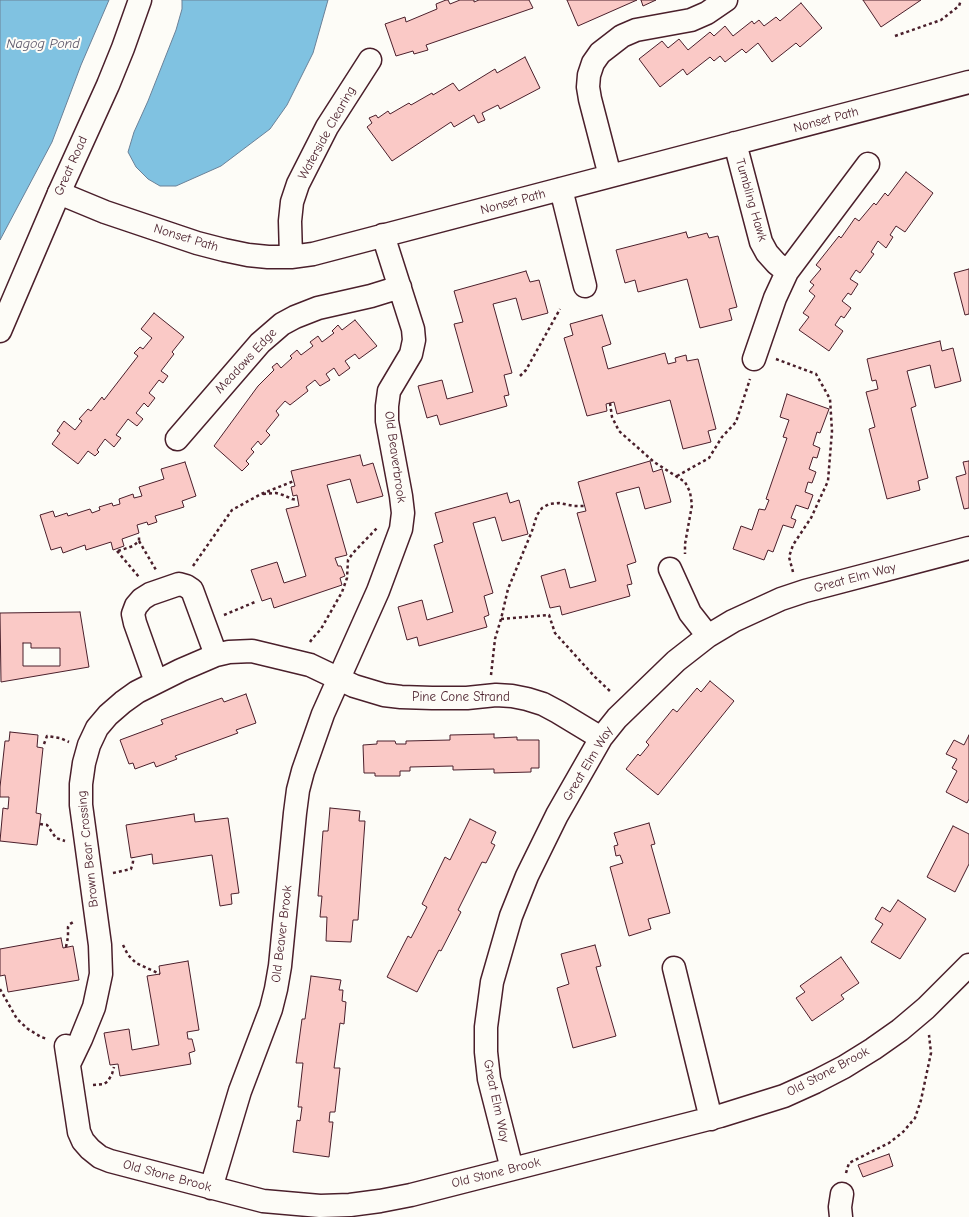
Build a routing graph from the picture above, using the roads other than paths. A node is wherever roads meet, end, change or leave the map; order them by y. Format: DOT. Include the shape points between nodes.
graph roads {
  1 [pos="140,0"];
  2 [pos="726,0"];
  3 [pos="370,60"];
  4 [pos="969,82"];
  5 [pos="735,143"];
  6 [pos="868,164"];
  7 [pos="610,176"];
  8 [pos="561,189"];
  9 [pos="59,194"];
  10 [pos="383,235"];
  11 [pos="291,257"];
  12 [pos="787,272"];
  13 [pos="585,286"];
  14 [pos="400,287"];
  15 [pos="0,331"];
  16 [pos="754,359"];
  17 [pos="177,439"];
  18 [pos="969,548"];
  19 [pos="670,569"];
  20 [pos="708,636"];
  21 [pos="216,655"];
  22 [pos="339,677"];
  23 [pos="156,682"];
  24 [pos="601,738"];
  25 [pos="969,965"];
  26 [pos="674,968"];
  27 [pos="67,1055"];
  28 [pos="711,1118"];
  29 [pos="512,1169"];
  30 [pos="211,1188"];
  31 [pos="842,1194"];
  32 [pos="841,1217"];
  1 -- 9 [label="street, Great Road" via="108,85"];
  2 -- 7 [label="street" via="708,13 691,20 636,30 622,36 600,53 593,63 588,87"];
  3 -- 11 [label="street, Waterside Clearing" via="327,127 298,184 292,202 290,221"];
  4 -- 5 [label="street, Nonset Path"];
  5 -- 7 [label="street, Nonset Path"];
  5 -- 12 [label="street, Tumbling Hawk" via="761,242 767,253"];
  6 -- 12 [label="street"];
  7 -- 8 [label="street, Nonset Path"];
  8 -- 10 [label="street, Nonset Path"];
  8 -- 13 [label="street"];
  9 -- 11 [label="street, Nonset Path" via="105,212 217,248 248,255"];
  9 -- 15 [label="street, Great Road"];
  10 -- 11 [label="street, Nonset Path" via="313,254"];
  10 -- 14 [label="street, Old Beaverbrook"];
  12 -- 16 [label="street"];
  14 -- 17 [label="street, Meadows Edge" via="318,308 282,324 260,343"];
  14 -- 22 [label="street, Old Beaverbrook" via="414,340 411,354 389,391 387,421 403,513 394,548 378,591"];
  18 -- 20 [label="street, Great Elm Way" via="798,593 754,610"];
  19 -- 20 [label="street" via="690,613"];
  20 -- 24 [label="street, Great Elm Way" via="676,661 617,718"];
  21 -- 22 [label="street, Brown Bear Crossing" via="252,651"];
  21 -- 23 [label="street, Brown Bear Crossing"];
  21 -- 23 [label="street" via="192,590 180,584 157,591 142,599 133,614"];
  22 -- 24 [label="street, Pine Cone Strand" via="368,691 401,697 512,696 543,704"];
  22 -- 30 [label="street, Old Beaver Brook" via="313,741 298,790 280,966 271,1009 240,1091"];
  23 -- 27 [label="street, Brown Bear Crossing" via="137,692 108,715 97,728 87,750 81,784 81,805 101,961 99,988 94,1007 82,1039"];
  24 -- 29 [label="street, Great Elm Way" via="561,808 527,876 492,982 486,1027 486,1052 489,1079"];
  25 -- 28 [label="street, Old Stone Brook" via="900,1030 844,1067 784,1096"];
  26 -- 28 [label="street"];
  27 -- 30 [label="street, Old Stone Brook" via="79,1132 90,1149 110,1161"];
  28 -- 29 [label="street, Old Stone Brook"];
  29 -- 30 [label="street, Old Stone Brook" via="410,1196 350,1205 291,1205"];
  31 -- 32 [label="street"];
}
